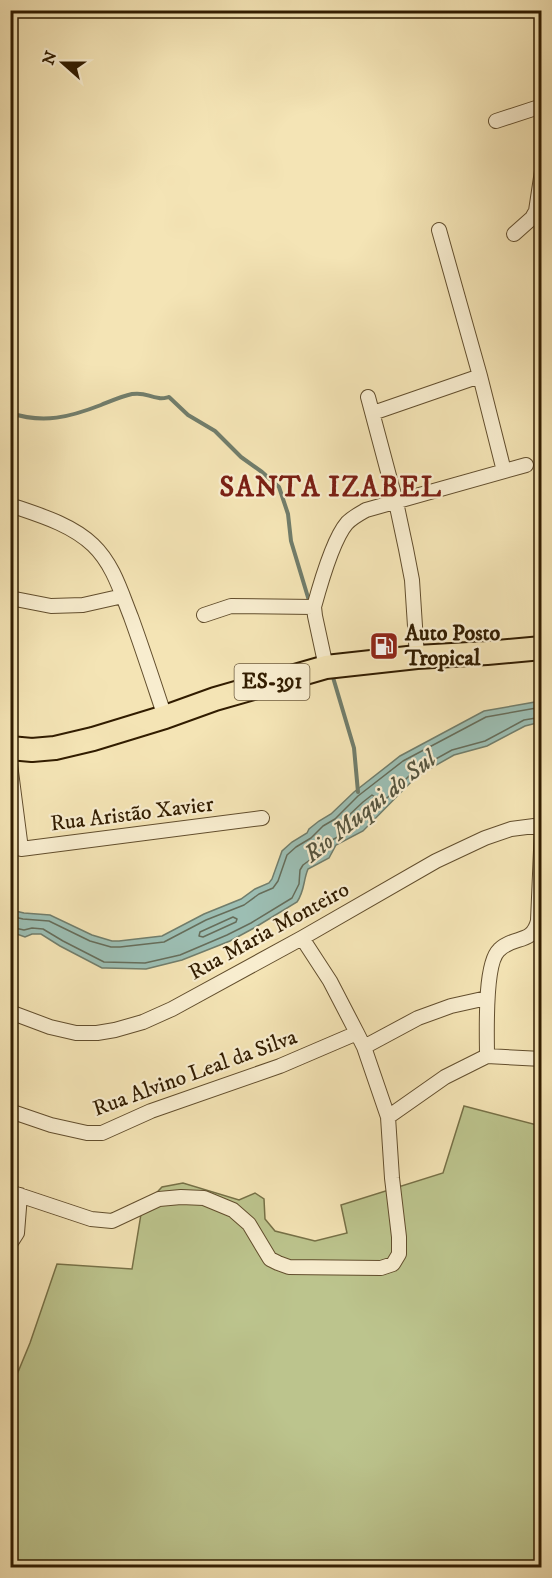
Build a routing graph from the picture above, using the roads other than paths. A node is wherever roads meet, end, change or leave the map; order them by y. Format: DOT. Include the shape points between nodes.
graph roads {
  1 [pos="542,106"];
  2 [pos="496,121"];
  3 [pos="542,171"];
  4 [pos="439,230"];
  5 [pos="514,234"];
  6 [pos="480,376"];
  7 [pos="368,397"];
  8 [pos="373,413"];
  9 [pos="526,465"];
  10 [pos="504,471"];
  11 [pos="396,502"];
  12 [pos="10,505"];
  13 [pos="123,596"];
  14 [pos="10,598"];
  15 [pos="314,607"];
  16 [pos="204,615"];
  17 [pos="542,648"];
  18 [pos="417,657"];
  19 [pos="326,667"];
  20 [pos="165,717"];
  21 [pos="10,748"];
  22 [pos="10,764"];
  23 [pos="262,818"];
  24 [pos="542,826"];
  25 [pos="302,938"];
  26 [pos="487,998"];
  27 [pos="10,1012"];
  28 [pos="357,1033"];
  29 [pos="364,1047"];
  30 [pos="487,1056"];
  31 [pos="542,1059"];
  32 [pos="10,1111"];
  33 [pos="388,1117"];
  34 [pos="15,1194"];
  35 [pos="10,1244"];
  1 -- 2 [label="street"];
  3 -- 5 [label="street" via="536,211"];
  4 -- 6 [label="street"];
  6 -- 8 [label="street"];
  6 -- 10 [label="street"];
  7 -- 8 [label="street"];
  8 -- 11 [label="street"];
  9 -- 10 [label="street"];
  10 -- 11 [label="street"];
  11 -- 15 [label="street" via="366,510 346,525"];
  11 -- 18 [label="street" via="412,580"];
  12 -- 13 [label="street" via="60,524 87,540 104,557"];
  13 -- 14 [label="street" via="83,605 51,606"];
  13 -- 20 [label="street"];
  15 -- 16 [label="street" via="231,606"];
  15 -- 19 [label="street"];
  17 -- 18 [label="main road, ES-391"];
  18 -- 19 [label="main road, ES-391"];
  19 -- 20 [label="main road, ES-391"];
  20 -- 21 [label="main road, ES-391" via="55,748"];
  22 -- 23 [label="street, Rua Aristão Xavier" via="21,849"];
  24 -- 25 [label="street, Rua Maria Monteiro" via="511,829 485,838 436,861"];
  24 -- 26 [label="street" via="536,930 507,944 494,956"];
  25 -- 27 [label="street, Rua Maria Monteiro" via="172,1009 115,1030 76,1033"];
  25 -- 28 [label="street"];
  26 -- 29 [label="street" via="418,1018"];
  26 -- 30 [label="street"];
  28 -- 29 [label="street"];
  28 -- 32 [label="street, Rua Alvino Leal da Silva" via="102,1133 51,1125"];
  29 -- 33 [label="street"];
  30 -- 31 [label="street"];
  30 -- 33 [label="street" via="445,1077"];
  33 -- 34 [label="street" via="399,1254 393,1264 381,1268 289,1267 278,1263 270,1259 249,1224 233,1210 204,1198 159,1199 111,1221 91,1219"];
  34 -- 35 [label="street" via="17,1233"];
}
